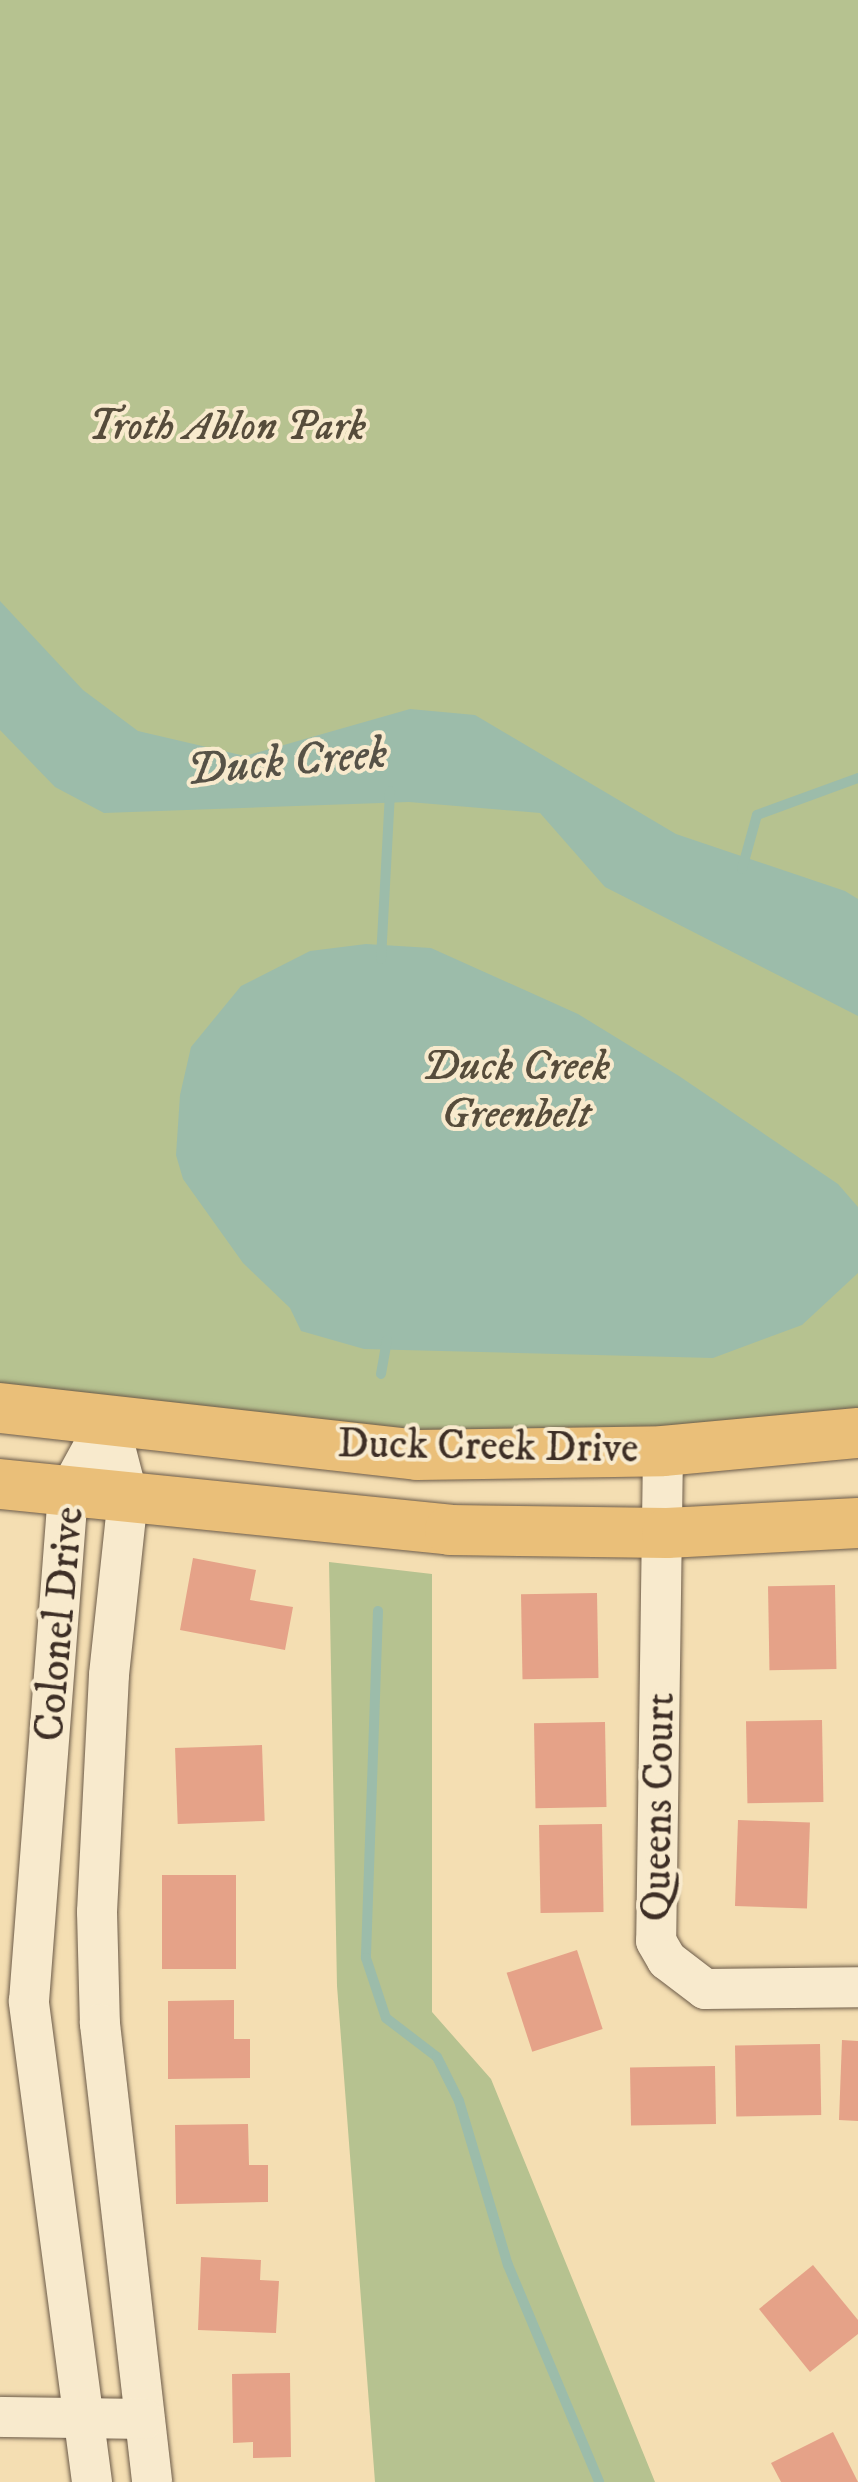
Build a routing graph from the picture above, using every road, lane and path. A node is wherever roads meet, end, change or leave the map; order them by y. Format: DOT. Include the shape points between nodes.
graph roads {
  1 [pos="0,1408"];
  2 [pos="108,1420"];
  3 [pos="858,1433"];
  4 [pos="663,1451"];
  5 [pos="0,1484"];
  6 [pos="68,1494"];
  7 [pos="128,1497"];
  8 [pos="858,1523"];
  9 [pos="667,1533"];
  10 [pos="858,1987"];
  11 [pos="0,2417"];
  12 [pos="81,2419"];
  13 [pos="144,2419"];
  14 [pos="92,2482"];
  15 [pos="152,2482"];
  1 -- 2 [label="main road, Duck Creek Drive"];
  2 -- 4 [label="main road, Duck Creek Drive" via="417,1455"];
  2 -- 6 [label="street, Colonel Drive"];
  2 -- 7 [label="street, Colonel Drive"];
  3 -- 4 [label="main road, Duck Creek Drive"];
  4 -- 9 [label="street, Queens Court"];
  5 -- 6 [label="main road, Duck Creek Drive"];
  6 -- 7 [label="main road, Duck Creek Drive"];
  6 -- 12 [label="street, Colonel Drive" via="29,2002"];
  7 -- 9 [label="main road, Duck Creek Drive" via="450,1530"];
  7 -- 13 [label="street, Colonel Drive" via="109,1674 97,1912 100,2024"];
  8 -- 9 [label="main road, Duck Creek Drive"];
  9 -- 10 [label="street, Queens Court" via="656,1941 667,1960 705,1989"];
  11 -- 12 [label="street"];
  12 -- 13 [label="street"];
  12 -- 14 [label="street, Colonel Drive"];
  13 -- 15 [label="street, Colonel Drive"];
}
